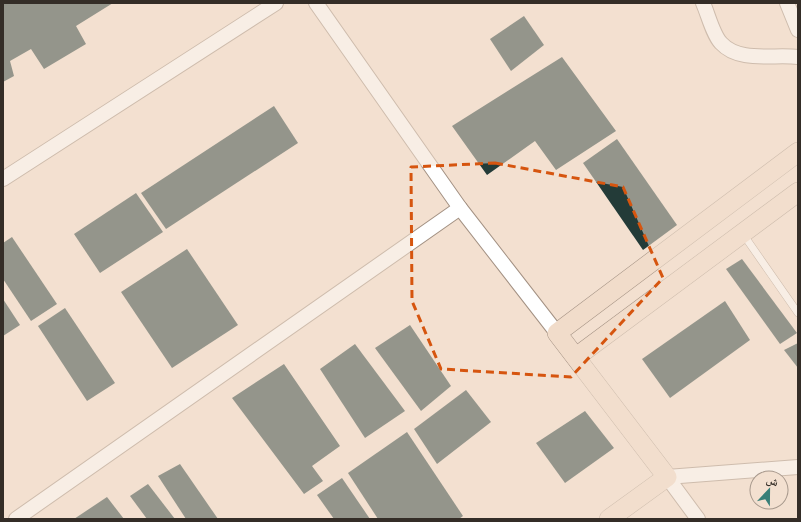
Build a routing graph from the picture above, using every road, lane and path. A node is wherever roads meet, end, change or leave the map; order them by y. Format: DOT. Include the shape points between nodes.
graph roads {
  1 [pos="276,3"];
  2 [pos="316,3"];
  3 [pos="704,3"];
  4 [pos="787,3"];
  5 [pos="798,30"];
  6 [pos="798,56"];
  7 [pos="798,152"];
  8 [pos="3,179"];
  9 [pos="798,192"];
  10 [pos="460,208"];
  11 [pos="742,233"];
  12 [pos="798,312"];
  13 [pos="557,333"];
  14 [pos="576,357"];
  15 [pos="798,467"];
  16 [pos="667,477"];
  17 [pos="16,519"];
  18 [pos="609,519"];
  19 [pos="698,519"];
  1 -- 8 [label="street"];
  2 -- 10 [label="street"];
  3 -- 6 [label="street" via="720,43 730,50 744,55"];
  4 -- 5 [label="street"];
  7 -- 13 [label="street"];
  9 -- 11 [label="street"];
  10 -- 13 [label="street"];
  10 -- 17 [label="street"];
  11 -- 12 [label="lane"];
  11 -- 14 [label="street"];
  13 -- 14 [label="street"];
  14 -- 16 [label="street"];
  15 -- 16 [label="street"];
  16 -- 18 [label="street"];
  16 -- 19 [label="street"];
}
